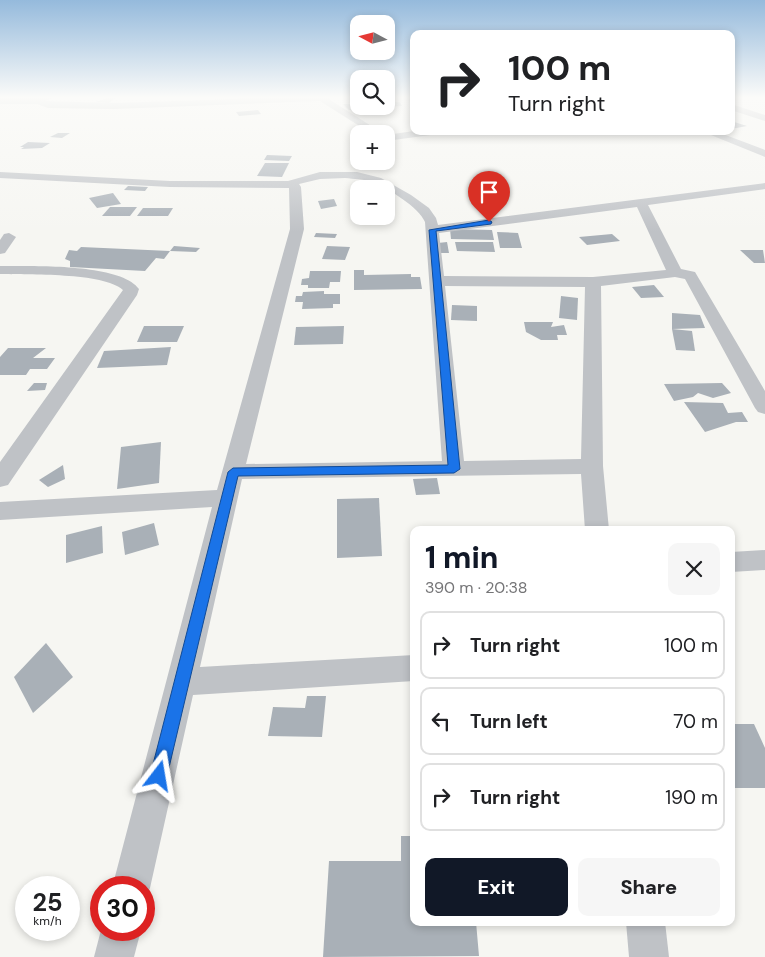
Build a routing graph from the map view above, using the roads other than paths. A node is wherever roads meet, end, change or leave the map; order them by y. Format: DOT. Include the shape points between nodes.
graph roads {
  1 [pos="736,143"];
  2 [pos="765,154"];
  3 [pos="0,175"];
  4 [pos="290,184"];
  5 [pos="765,186"];
  6 [pos="641,203"];
  7 [pos="432,230"];
  8 [pos="9,237"];
  9 [pos="0,250"];
  10 [pos="0,270"];
  11 [pos="675,273"];
  12 [pos="437,281"];
  13 [pos="593,282"];
  14 [pos="765,408"];
  15 [pos="592,466"];
  16 [pos="454,469"];
  17 [pos="233,472"];
  18 [pos="0,479"];
  19 [pos="226,498"];
  20 [pos="0,511"];
  21 [pos="597,526"];
  22 [pos="765,560"];
  23 [pos="735,562"];
  24 [pos="410,668"];
  25 [pos="182,682"];
  26 [pos="134,876"];
  27 [pos="645,926"];
  28 [pos="118,941"];
  29 [pos="114,957"];
  30 [pos="649,957"];
  1 -- 2 [label="street"];
  3 -- 4 [label="street" via="170,184"];
  4 -- 7 [label="street" via="306,178 346,175 376,180 424,209"];
  4 -- 17 [label="street" via="295,187 297,229"];
  5 -- 6 [label="street"];
  6 -- 7 [label="street"];
  6 -- 11 [label="street"];
  7 -- 12 [label="street"];
  8 -- 9 [label="street"];
  10 -- 18 [label="street" via="98,276 123,281 131,289"];
  11 -- 13 [label="street"];
  11 -- 14 [label="street" via="690,275"];
  12 -- 13 [label="street"];
  12 -- 16 [label="street"];
  13 -- 15 [label="street"];
  15 -- 16 [label="street"];
  15 -- 21 [label="street"];
  16 -- 17 [label="street"];
  17 -- 19 [label="street"];
  19 -- 20 [label="street"];
  19 -- 25 [label="street"];
  22 -- 23 [label="street"];
  24 -- 25 [label="street"];
  25 -- 26 [label="street"];
  27 -- 30 [label="street"];
  28 -- 29 [label="street"];
}
